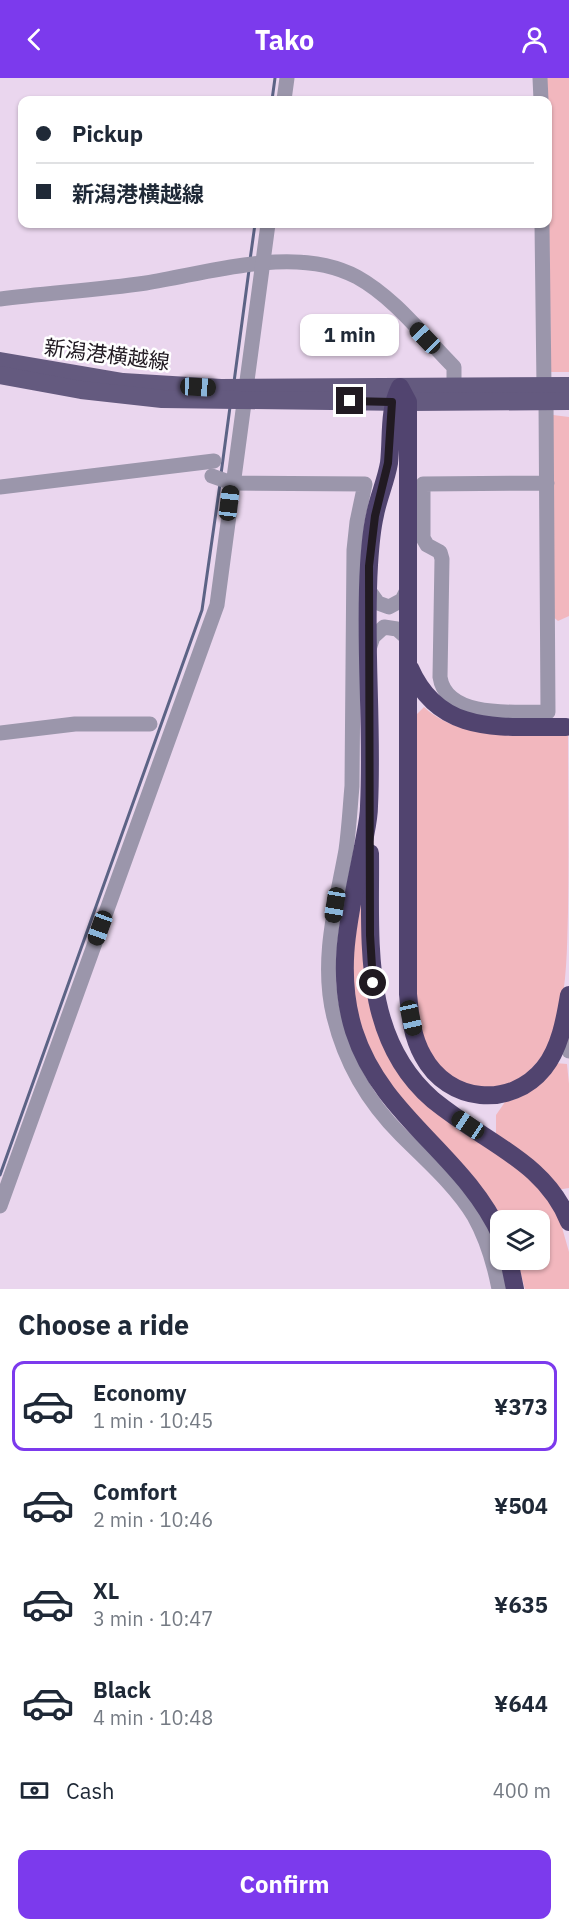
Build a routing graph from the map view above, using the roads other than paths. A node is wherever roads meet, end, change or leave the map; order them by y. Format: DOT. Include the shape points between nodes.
graph roads {
  1 [pos="287,78"];
  2 [pos="540,78"];
  3 [pos="285,96"];
  4 [pos="541,96"];
  5 [pos="267,228"];
  6 [pos="542,228"];
  7 [pos="262,264"];
  8 [pos="0,299"];
  9 [pos="0,361"];
  10 [pos="0,375"];
  11 [pos="569,386"];
  12 [pos="454,387"];
  13 [pos="545,394"];
  14 [pos="244,395"];
  15 [pos="400,397"];
  16 [pos="569,401"];
  17 [pos="232,483"];
  18 [pos="547,483"];
  19 [pos="0,488"];
  20 [pos="368,589"];
  21 [pos="407,590"];
  22 [pos="408,639"];
  23 [pos="369,652"];
  24 [pos="408,664"];
  25 [pos="150,724"];
  26 [pos="566,727"];
  27 [pos="0,733"];
  28 [pos="369,808"];
  29 [pos="569,995"];
  30 [pos="569,1012"];
  31 [pos="569,1051"];
  32 [pos="0,1206"];
  33 [pos="490,1214"];
  34 [pos="569,1222"];
  35 [pos="511,1270"];
  36 [pos="499,1289"];
  37 [pos="515,1289"];
  1 -- 3 [label="street"];
  2 -- 4 [label="street"];
  5 -- 7 [label="street"];
  6 -- 13 [label="street"];
  7 -- 8 [label="street" via="145,283"];
  7 -- 12 [label="street" via="308,262 357,277 400,312 454,367"];
  7 -- 14 [label="street"];
  9 -- 14 [label="main road, 新潟港横越線" via="123,382"];
  10 -- 14 [label="main road, 新潟港横越線" via="162,399"];
  11 -- 13 [label="main road, 新潟港横越線"];
  12 -- 13 [label="main road, 新潟港横越線"];
  12 -- 15 [label="main road, 新潟港横越線"];
  13 -- 15 [label="main road, 新潟港横越線"];
  13 -- 16 [label="main road, 新潟港横越線"];
  13 -- 18 [label="street"];
  14 -- 15 [label="main road, 新潟港横越線"];
  14 -- 17 [label="street"];
  15 -- 20 [label="highway" via="375,516"];
  15 -- 21 [label="highway"];
  17 -- 19 [label="street" via="213,469"];
  17 -- 32 [label="street" via="216,605"];
  17 -- 36 [label="street" via="365,484 354,550 350,822 330,932 333,1016 351,1067 364,1090 473,1215 486,1240"];
  18 -- 18 [label="street" via="423,484 423,538 440,552 442,559 441,687 459,703 504,712 548,712"];
  20 -- 21 [label="street" via="378,603 390,607 402,600"];
  20 -- 23 [label="highway"];
  21 -- 22 [label="highway"];
  22 -- 23 [label="street" via="397,629 384,627 373,637"];
  22 -- 24 [label="highway"];
  23 -- 28 [label="highway"];
  24 -- 26 [label="highway" via="434,705 457,718 490,726"];
  24 -- 29 [label="highway" via="408,994 413,1028 423,1056 446,1084 464,1093 483,1097 517,1090 545,1067 555,1050"];
  25 -- 27 [label="street" via="75,724"];
  28 -- 33 [label="highway" via="344,949 347,1001 354,1030 390,1100 471,1186"];
  28 -- 34 [label="highway" via="371,969 393,1048 431,1098 536,1172 554,1192"];
  30 -- 31 [label="street"];
  35 -- 37 [label="highway"];
}
